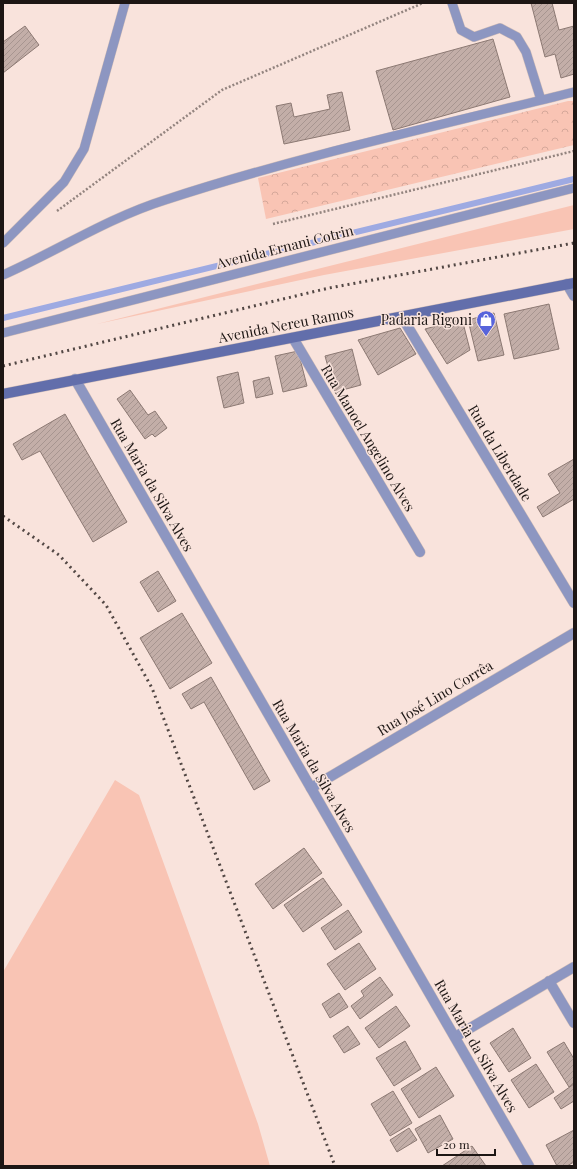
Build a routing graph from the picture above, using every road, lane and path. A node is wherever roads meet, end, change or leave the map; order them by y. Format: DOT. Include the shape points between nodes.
graph roads {
  1 [pos="125,3"];
  2 [pos="423,3"];
  3 [pos="452,3"];
  4 [pos="574,92"];
  5 [pos="541,100"];
  6 [pos="574,151"];
  7 [pos="574,188"];
  8 [pos="54,213"];
  9 [pos="273,224"];
  10 [pos="3,243"];
  11 [pos="3,275"];
  12 [pos="571,284"];
  13 [pos="574,296"];
  14 [pos="402,317"];
  15 [pos="3,333"];
  16 [pos="293,338"];
  17 [pos="75,379"];
  18 [pos="3,394"];
  19 [pos="420,552"];
  20 [pos="574,603"];
  21 [pos="574,633"];
  22 [pos="311,788"];
  23 [pos="574,967"];
  24 [pos="549,981"];
  25 [pos="574,1023"];
  26 [pos="454,1037"];
  27 [pos="529,1166"];
  1 -- 10 [label="lane" via="84,149 64,182"];
  2 -- 8 [label="path" via="222,90"];
  3 -- 5 [label="lane" via="461,30 474,37 500,28 517,37 526,52"];
  4 -- 5 [label="lane"];
  5 -- 11 [label="lane" via="301,161 164,200 111,222"];
  6 -- 9 [label="path"];
  7 -- 15 [label="lane, Avenida Ernani Cotrin"];
  12 -- 13 [label="street"];
  12 -- 14 [label="main road, Avenida Nereu Ramos"];
  14 -- 16 [label="main road, Avenida Nereu Ramos"];
  14 -- 20 [label="street, Rua da Liberdade"];
  16 -- 17 [label="main road, Avenida Nereu Ramos"];
  16 -- 19 [label="street, Rua Manoel Angelino Alves"];
  17 -- 18 [label="main road, Avenida Nereu Ramos"];
  17 -- 22 [label="street, Rua Maria da Silva Alves"];
  21 -- 22 [label="street, Rua José Lino Corrêa"];
  22 -- 26 [label="street, Rua Maria da Silva Alves"];
  23 -- 24 [label="street"];
  24 -- 25 [label="street"];
  24 -- 26 [label="street"];
  26 -- 27 [label="street, Rua Maria da Silva Alves"];
}
